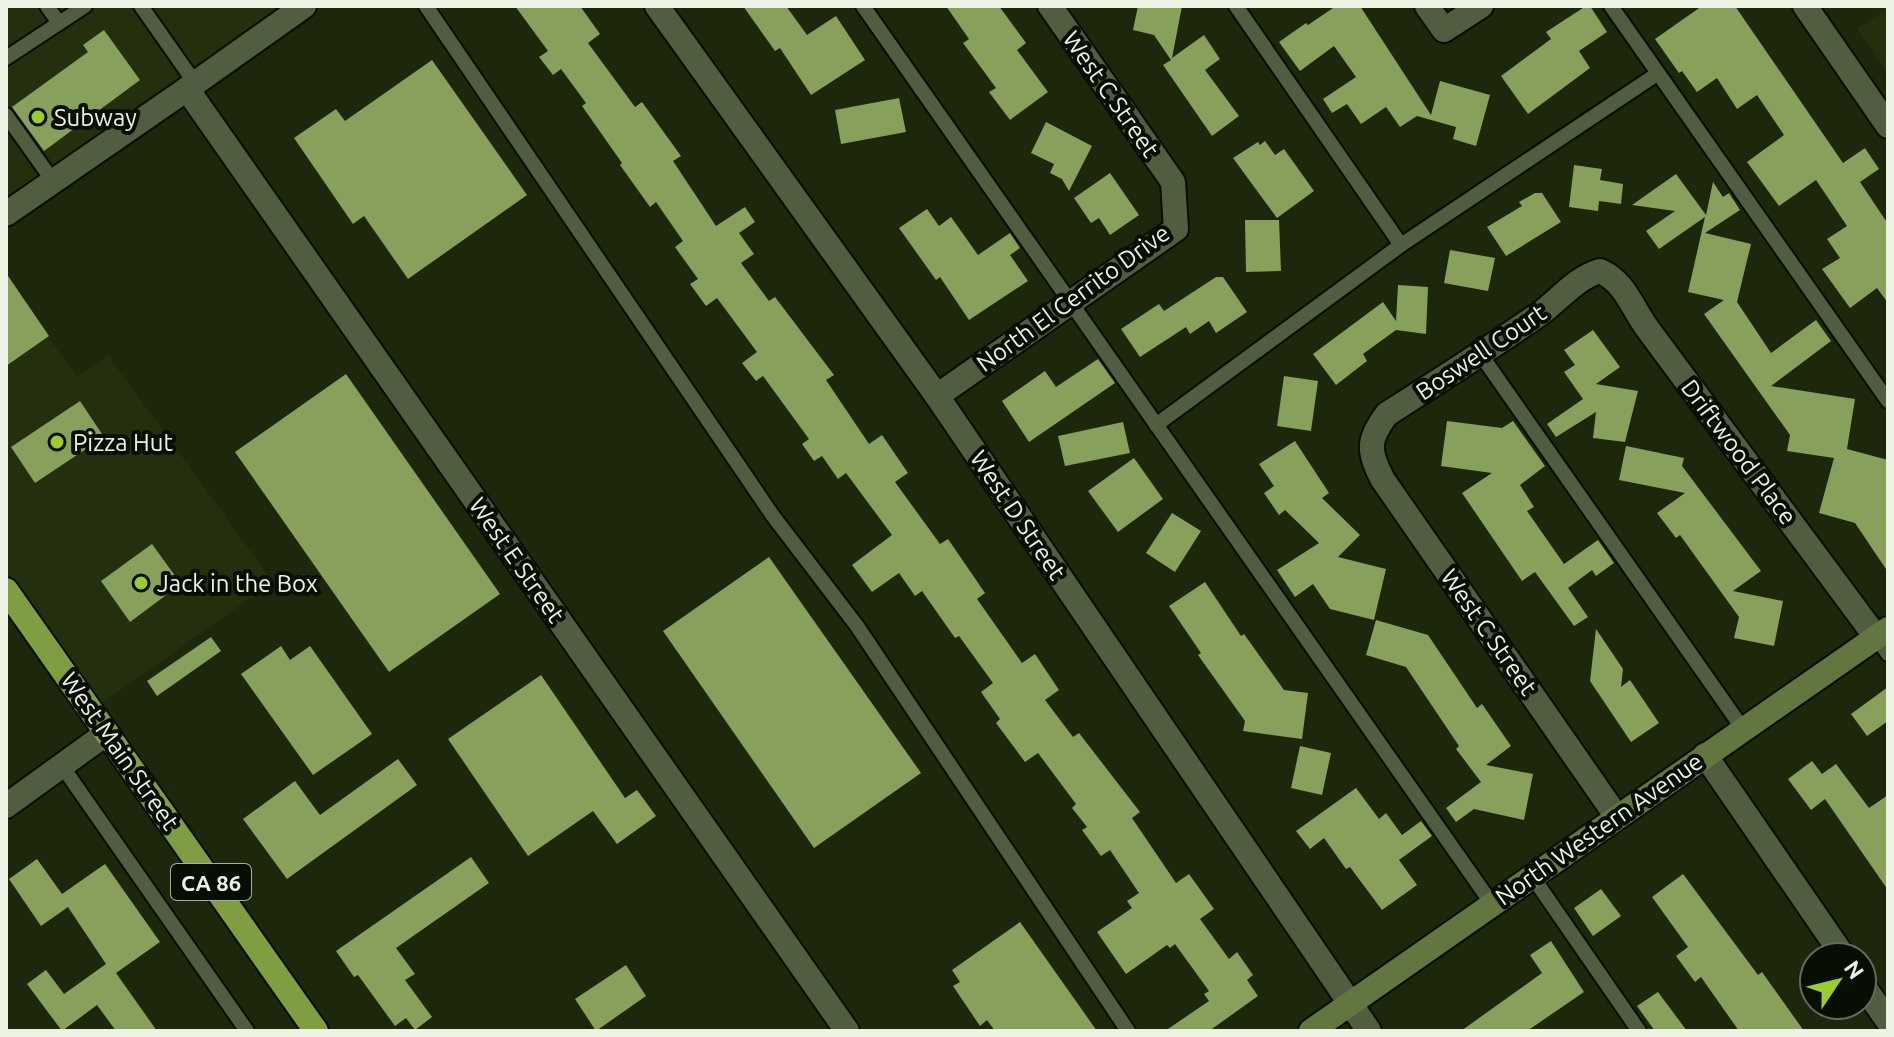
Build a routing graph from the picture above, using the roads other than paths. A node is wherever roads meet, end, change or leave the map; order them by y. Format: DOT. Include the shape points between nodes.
graph roads {
  1 [pos="47,6"];
  2 [pos="85,6"];
  3 [pos="141,6"];
  4 [pos="304,6"];
  5 [pos="426,6"];
  6 [pos="657,6"];
  7 [pos="863,6"];
  8 [pos="1050,6"];
  9 [pos="1236,6"];
  10 [pos="1427,6"];
  11 [pos="1481,6"];
  12 [pos="1611,6"];
  13 [pos="1805,6"];
  14 [pos="59,23"];
  15 [pos="6,58"];
  16 [pos="1657,74"];
  17 [pos="191,86"];
  18 [pos="6,115"];
  19 [pos="1888,126"];
  20 [pos="53,181"];
  21 [pos="1173,182"];
  22 [pos="6,214"];
  23 [pos="1401,245"];
  24 [pos="1600,271"];
  25 [pos="1071,303"];
  26 [pos="1481,355"];
  27 [pos="937,396"];
  28 [pos="1888,401"];
  29 [pos="1156,425"];
  30 [pos="1371,442"];
  31 [pos="6,590"];
  32 [pos="1884,640"];
  33 [pos="1743,729"];
  34 [pos="107,733"];
  35 [pos="1705,755"];
  36 [pos="62,766"];
  37 [pos="6,806"];
  38 [pos="1617,817"];
  39 [pos="1532,876"];
  40 [pos="1492,904"];
  41 [pos="1833,941"];
  42 [pos="1350,1003"];
  43 [pos="247,1031"];
  44 [pos="316,1031"];
  45 [pos="847,1031"];
  46 [pos="1128,1031"];
  47 [pos="1311,1031"];
  48 [pos="1369,1031"];
  49 [pos="1639,1031"];
  1 -- 14 [label="lane"];
  2 -- 14 [label="lane"];
  3 -- 17 [label="lane"];
  4 -- 17 [label="street"];
  5 -- 46 [label="lane" via="773,516 857,626"];
  6 -- 27 [label="street, West D Street"];
  7 -- 25 [label="lane"];
  8 -- 21 [label="street, West C Street"];
  9 -- 23 [label="lane"];
  10 -- 11 [label="street" via="1444,30"];
  12 -- 16 [label="lane"];
  13 -- 19 [label="street"];
  14 -- 15 [label="lane"];
  16 -- 23 [label="lane"];
  16 -- 28 [label="lane"];
  17 -- 20 [label="street"];
  17 -- 45 [label="street, West E Street"];
  18 -- 20 [label="lane"];
  20 -- 22 [label="street"];
  21 -- 25 [label="street, North El Cerrito Drive" via="1176,229"];
  23 -- 29 [label="lane"];
  24 -- 26 [label="street, Boswell Court" via="1584,275"];
  24 -- 32 [label="street, Driftwood Place" via="1626,291 1647,328"];
  25 -- 27 [label="street, North El Cerrito Drive"];
  25 -- 29 [label="lane"];
  26 -- 30 [label="street, Boswell Court" via="1387,414"];
  26 -- 33 [label="lane"];
  27 -- 42 [label="street, West D Street"];
  29 -- 40 [label="lane"];
  30 -- 38 [label="street, West C Street" via="1383,480"];
  31 -- 34 [label="highway, West Main Street / CA 86"];
  32 -- 33 [label="main road, North Western Avenue"];
  33 -- 35 [label="main road, North Western Avenue"];
  34 -- 36 [label="street"];
  34 -- 44 [label="highway, West Main Street / CA 86"];
  35 -- 38 [label="main road, North Western Avenue"];
  35 -- 41 [label="street"];
  36 -- 37 [label="street"];
  36 -- 43 [label="lane"];
  38 -- 39 [label="main road, North Western Avenue"];
  39 -- 40 [label="main road, North Western Avenue"];
  39 -- 49 [label="lane"];
  40 -- 42 [label="main road, North Western Avenue"];
  42 -- 47 [label="main road, North Western Avenue"];
  42 -- 48 [label="street, West D Street"];
}
